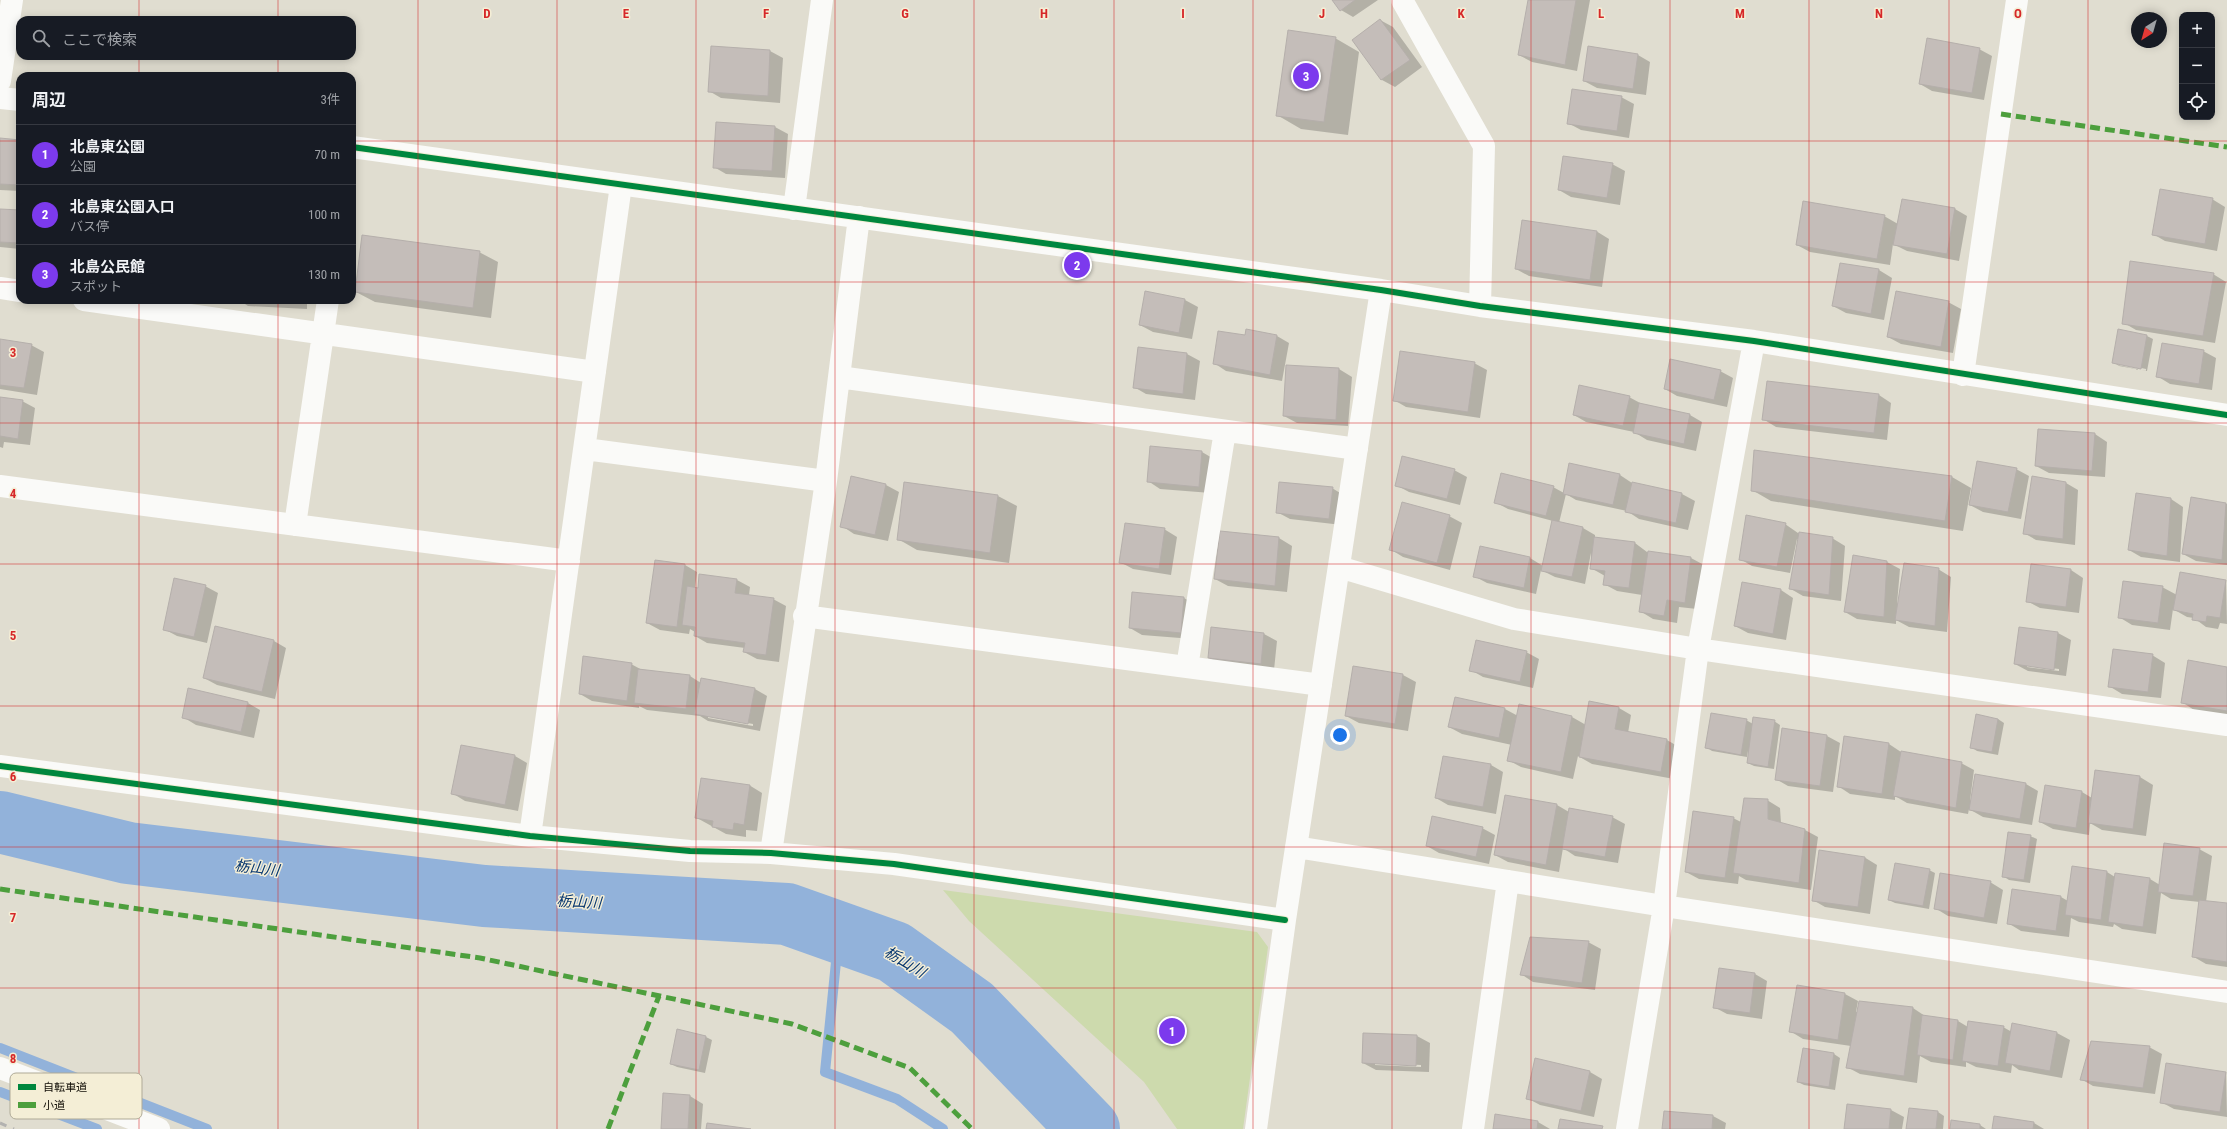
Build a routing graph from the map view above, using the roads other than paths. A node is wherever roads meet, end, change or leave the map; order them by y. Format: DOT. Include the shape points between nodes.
graph roads {
  1 [pos="12,0"];
  2 [pos="822,0"];
  3 [pos="1402,0"];
  4 [pos="2017,0"];
  5 [pos="0,80"];
  6 [pos="0,98"];
  7 [pos="16,100"];
  8 [pos="356,148"];
  9 [pos="621,185"];
  10 [pos="794,208"];
  11 [pos="859,217"];
  12 [pos="0,288"];
  13 [pos="16,290"];
  14 [pos="1381,290"];
  15 [pos="112,304"];
  16 [pos="327,304"];
  17 [pos="1480,306"];
  18 [pos="322,334"];
  19 [pos="1754,341"];
  20 [pos="595,372"];
  21 [pos="1963,375"];
  22 [pos="839,377"];
  23 [pos="2227,415"];
  24 [pos="1225,431"];
  25 [pos="585,449"];
  26 [pos="1357,450"];
  27 [pos="826,481"];
  28 [pos="0,486"];
  29 [pos="295,525"];
  30 [pos="569,561"];
  31 [pos="1339,567"];
  32 [pos="804,616"];
  33 [pos="1698,649"];
  34 [pos="1186,667"];
  35 [pos="1321,685"];
  36 [pos="2227,725"];
  37 [pos="0,766"];
  38 [pos="530,836"];
  39 [pos="1296,847"];
  40 [pos="771,852"];
  41 [pos="1508,881"];
  42 [pos="1664,906"];
  43 [pos="1285,920"];
  44 [pos="2227,992"];
  45 [pos="0,1068"];
  46 [pos="13,1073"];
  47 [pos="133,1119"];
  48 [pos="159,1129"];
  49 [pos="1256,1129"];
  50 [pos="1473,1129"];
  51 [pos="1627,1129"];
  1 -- 5 [label="street"];
  2 -- 10 [label="street"];
  3 -- 17 [label="street" via="1484,146"];
  4 -- 21 [label="street"];
  6 -- 7 [label="street"];
  8 -- 9 [label="street"];
  9 -- 10 [label="street"];
  9 -- 20 [label="street"];
  10 -- 11 [label="street"];
  11 -- 14 [label="street"];
  11 -- 22 [label="street"];
  12 -- 13 [label="street"];
  14 -- 17 [label="street"];
  14 -- 26 [label="street"];
  15 -- 18 [label="street"];
  16 -- 18 [label="street"];
  17 -- 19 [label="street"];
  18 -- 20 [label="street"];
  18 -- 29 [label="street"];
  19 -- 21 [label="street"];
  19 -- 33 [label="street"];
  20 -- 25 [label="street"];
  21 -- 23 [label="street"];
  22 -- 24 [label="street"];
  22 -- 27 [label="street"];
  24 -- 26 [label="street"];
  24 -- 34 [label="street"];
  25 -- 27 [label="street"];
  25 -- 30 [label="street"];
  26 -- 31 [label="street"];
  27 -- 32 [label="street"];
  28 -- 29 [label="street"];
  29 -- 30 [label="street"];
  30 -- 38 [label="street"];
  31 -- 33 [label="street" via="1514,620"];
  31 -- 35 [label="street"];
  32 -- 34 [label="street"];
  32 -- 40 [label="street"];
  33 -- 36 [label="street"];
  33 -- 42 [label="street"];
  34 -- 35 [label="street"];
  35 -- 39 [label="street"];
  37 -- 38 [label="street"];
  38 -- 40 [label="street" via="690,850"];
  39 -- 41 [label="street"];
  39 -- 43 [label="street"];
  40 -- 43 [label="street" via="894,864"];
  41 -- 42 [label="street"];
  41 -- 50 [label="street"];
  42 -- 44 [label="street"];
  42 -- 51 [label="street"];
  43 -- 49 [label="street"];
  45 -- 46 [label="street"];
  47 -- 48 [label="street"];
}
